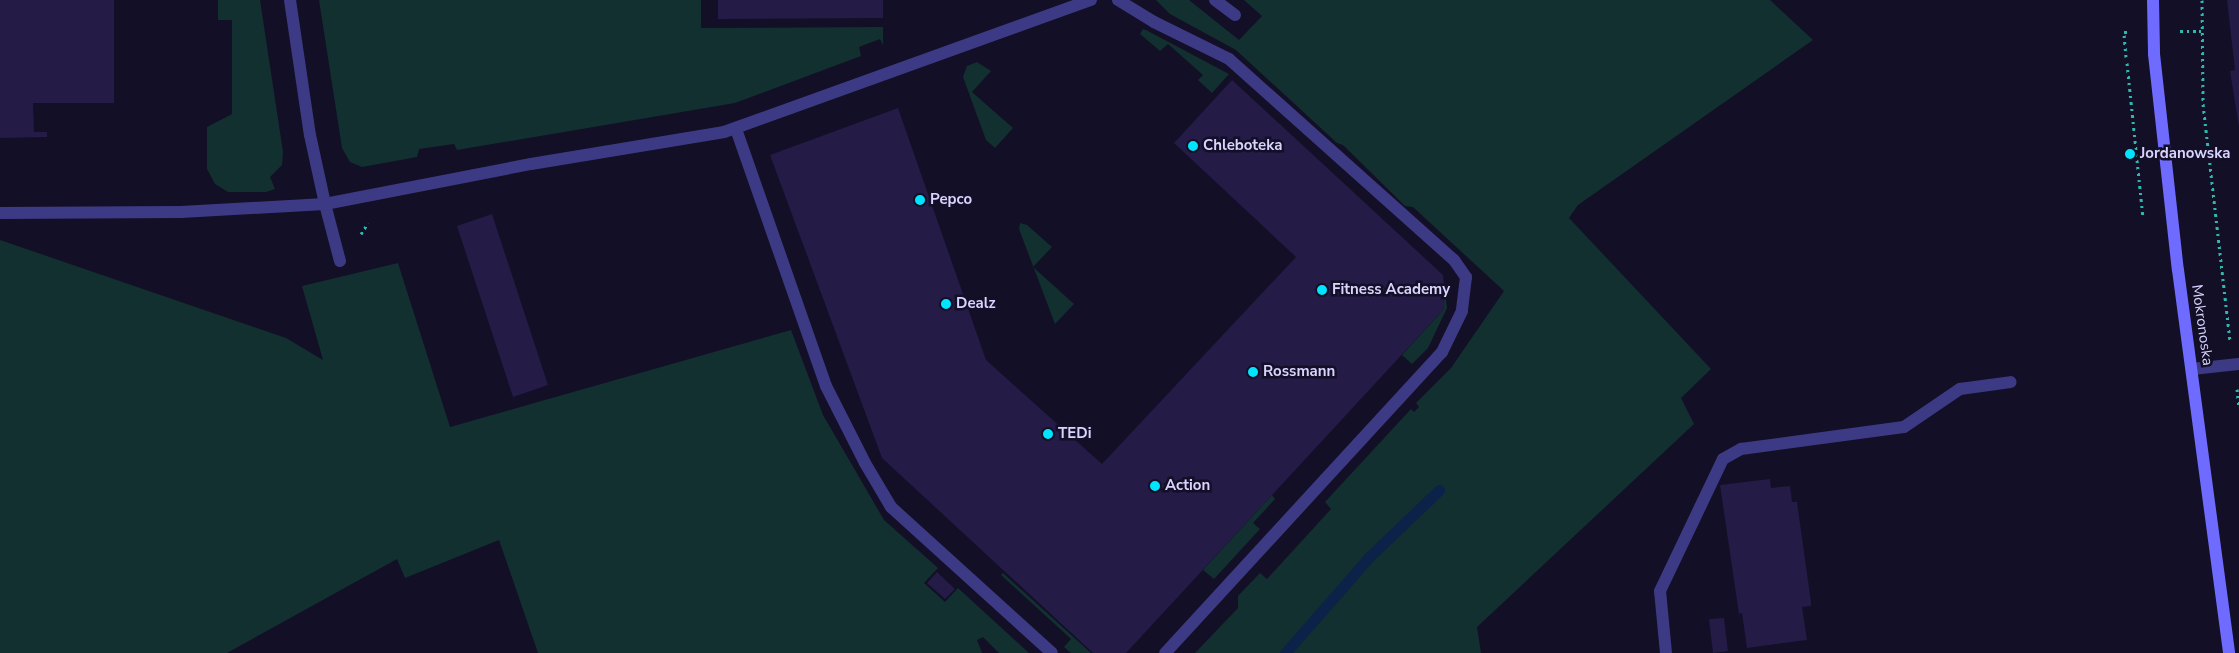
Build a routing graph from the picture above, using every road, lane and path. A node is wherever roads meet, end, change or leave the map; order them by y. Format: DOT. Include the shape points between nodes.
graph roads {
  1 [pos="290,0"];
  2 [pos="1091,0"];
  3 [pos="1118,0"];
  4 [pos="1215,0"];
  5 [pos="2153,0"];
  6 [pos="2202,0"];
  7 [pos="1235,15"];
  8 [pos="2174,31"];
  9 [pos="2202,31"];
  10 [pos="736,129"];
  11 [pos="325,204"];
  12 [pos="0,213"];
  13 [pos="340,261"];
  14 [pos="2236,364"];
  15 [pos="2192,369"];
  16 [pos="2011,382"];
  17 [pos="2239,408"];
  18 [pos="1052,653"];
  19 [pos="1165,653"];
  20 [pos="1666,653"];
  21 [pos="2229,653"];
  1 -- 11 [label="street" via="309,126"];
  2 -- 10 [label="street"];
  3 -- 19 [label="street" via="1154,22 1229,59 1454,260 1466,277 1462,311 1442,352"];
  4 -- 7 [label="street"];
  5 -- 15 [label="main road, Mokronoska" via="2154,54"];
  6 -- 9 [label="path"];
  8 -- 9 [label="path"];
  9 -- 14 [label="path" via="2203,104"];
  10 -- 11 [label="street"];
  10 -- 18 [label="street" via="826,386 878,485 892,507"];
  11 -- 12 [label="street" via="181,212"];
  11 -- 13 [label="street"];
  14 -- 15 [label="street"];
  14 -- 17 [label="path"];
  15 -- 21 [label="main road, Mokronoska"];
  16 -- 20 [label="street" via="1960,389 1904,427 1741,449 1723,459 1660,591"];
}
